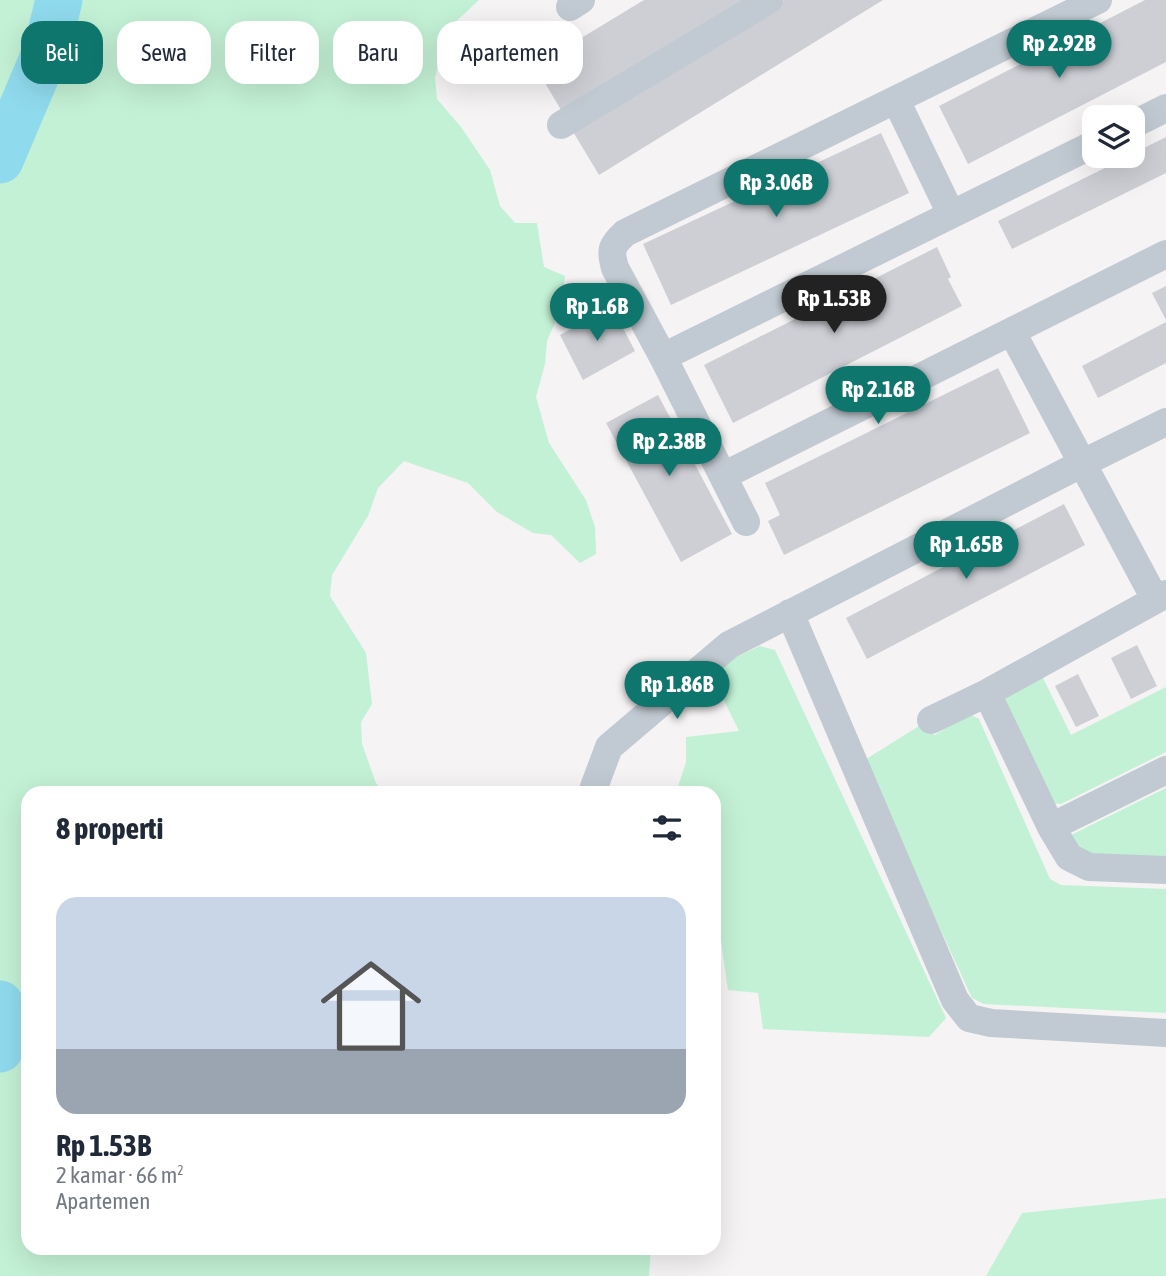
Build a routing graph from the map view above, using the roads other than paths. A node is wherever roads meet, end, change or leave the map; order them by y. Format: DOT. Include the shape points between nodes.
graph roads {
  1 [pos="769,0"];
  2 [pos="1098,0"];
  3 [pos="896,100"];
  4 [pos="1166,108"];
  5 [pos="1145,118"];
  6 [pos="561,125"];
  7 [pos="1082,150"];
  8 [pos="951,214"];
  9 [pos="1166,254"];
  10 [pos="1012,332"];
  11 [pos="663,357"];
  12 [pos="1166,422"];
  13 [pos="1083,463"];
  14 [pos="723,476"];
  15 [pos="746,522"];
  16 [pos="1161,597"];
  17 [pos="790,613"];
  18 [pos="987,693"];
  19 [pos="931,720"];
  20 [pos="1166,770"];
  21 [pos="594,786"];
  22 [pos="1051,827"];
  23 [pos="1166,870"];
  24 [pos="1166,1033"];
  1 -- 6 [label="street"];
  2 -- 3 [label="street"];
  3 -- 8 [label="street"];
  3 -- 11 [label="street" via="614,242 615,268"];
  4 -- 5 [label="street"];
  7 -- 8 [label="street"];
  8 -- 11 [label="street"];
  9 -- 10 [label="street"];
  10 -- 13 [label="street"];
  10 -- 14 [label="street"];
  11 -- 14 [label="street"];
  12 -- 13 [label="street"];
  13 -- 16 [label="street"];
  13 -- 17 [label="street"];
  14 -- 15 [label="street"];
  16 -- 18 [label="street"];
  17 -- 21 [label="street" via="729,645 609,747"];
  17 -- 24 [label="street" via="955,1000 969,1018"];
  18 -- 19 [label="street"];
  18 -- 22 [label="street"];
  20 -- 22 [label="street"];
  22 -- 23 [label="street" via="1069,857 1089,867"];
}
